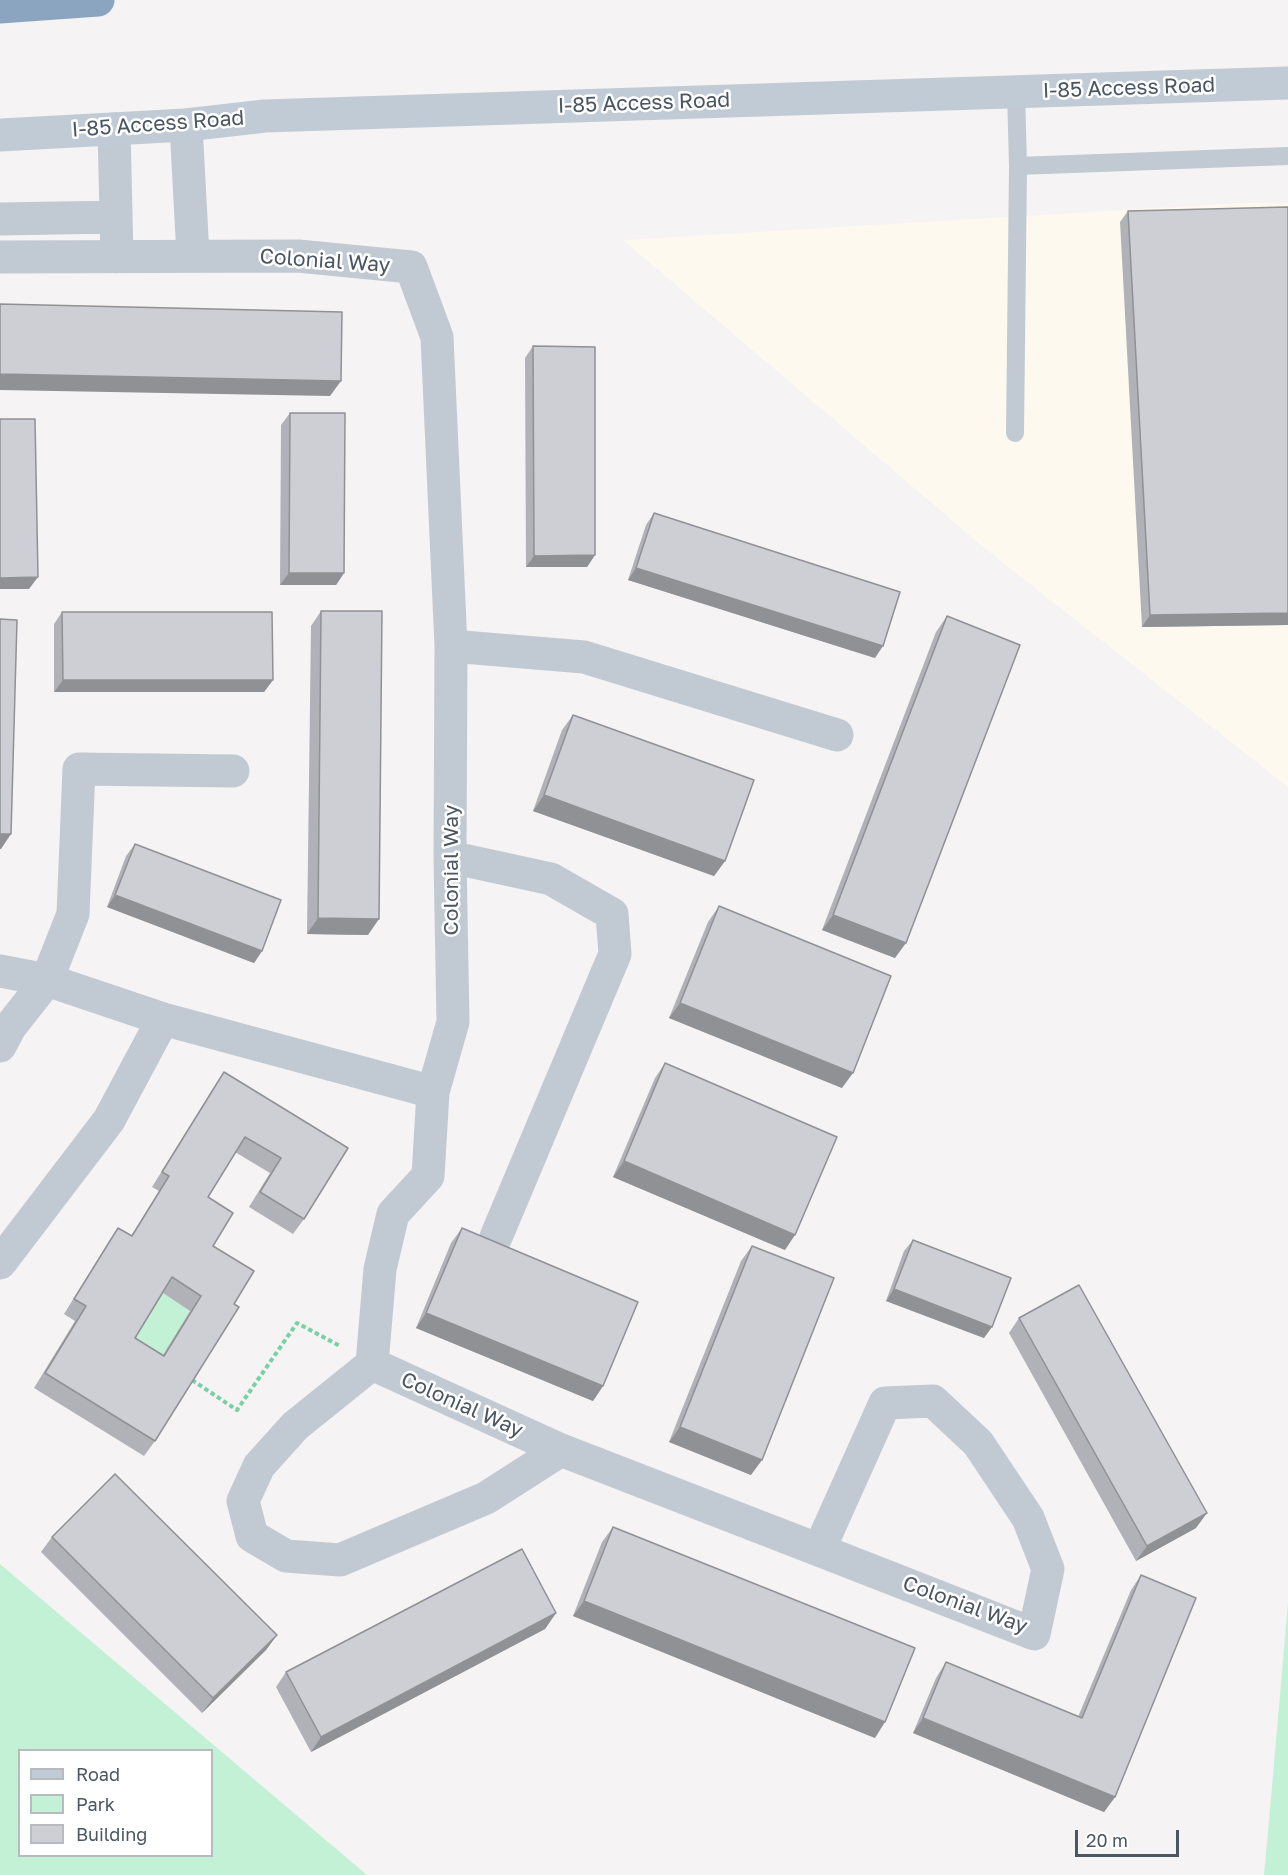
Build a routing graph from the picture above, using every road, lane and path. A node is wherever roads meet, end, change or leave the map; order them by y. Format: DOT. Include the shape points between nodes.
graph roads {
  1 [pos="98,0"];
  2 [pos="0,7"];
  3 [pos="1288,83"];
  4 [pos="1016,92"];
  5 [pos="186,125"];
  6 [pos="114,129"];
  7 [pos="0,135"];
  8 [pos="1288,156"];
  9 [pos="1018,166"];
  10 [pos="116,217"];
  11 [pos="0,219"];
  12 [pos="193,256"];
  13 [pos="0,257"];
  14 [pos="117,257"];
  15 [pos="1015,433"];
  16 [pos="451,646"];
  17 [pos="837,735"];
  18 [pos="233,771"];
  19 [pos="450,857"];
  20 [pos="0,971"];
  21 [pos="46,980"];
  22 [pos="163,1020"];
  23 [pos="0,1046"];
  24 [pos="433,1092"];
  25 [pos="496,1237"];
  26 [pos="0,1263"];
  27 [pos="372,1364"];
  28 [pos="192,1380"];
  29 [pos="561,1450"];
  30 [pos="819,1550"];
  1 -- 2 [label="highway"];
  3 -- 4 [label="main road, I-85 Access Road"];
  4 -- 5 [label="main road, I-85 Access Road" via="265,116"];
  4 -- 9 [label="lane"];
  5 -- 6 [label="main road, I-85 Access Road"];
  5 -- 12 [label="street"];
  6 -- 7 [label="main road, I-85 Access Road"];
  6 -- 10 [label="street"];
  8 -- 9 [label="lane"];
  9 -- 15 [label="lane"];
  10 -- 11 [label="street"];
  10 -- 14 [label="street"];
  12 -- 14 [label="street, Colonial Way"];
  12 -- 16 [label="street, Colonial Way" via="298,256 411,267 437,337"];
  13 -- 14 [label="street, Colonial Way"];
  16 -- 17 [label="street" via="584,657"];
  16 -- 19 [label="street, Colonial Way"];
  18 -- 21 [label="street" via="79,769 73,914"];
  19 -- 24 [label="street, Colonial Way" via="453,1022"];
  19 -- 25 [label="street" via="551,879 612,914 615,954"];
  20 -- 21 [label="street"];
  21 -- 22 [label="street"];
  21 -- 23 [label="street" via="10,1026"];
  22 -- 24 [label="street"];
  22 -- 26 [label="street" via="109,1120"];
  24 -- 27 [label="street, Colonial Way" via="428,1176 393,1214 380,1269"];
  27 -- 28 [label="path" via="297,1323 237,1410"];
  27 -- 29 [label="street, Colonial Way"];
  27 -- 29 [label="street" via="295,1426 259,1466 243,1500 252,1536 286,1556 340,1560 486,1498"];
  29 -- 30 [label="street, Colonial Way"];
  30 -- 30 [label="street, Colonial Way" via="885,1403 933,1401 978,1443 1028,1518 1048,1569 1034,1634"];
}
